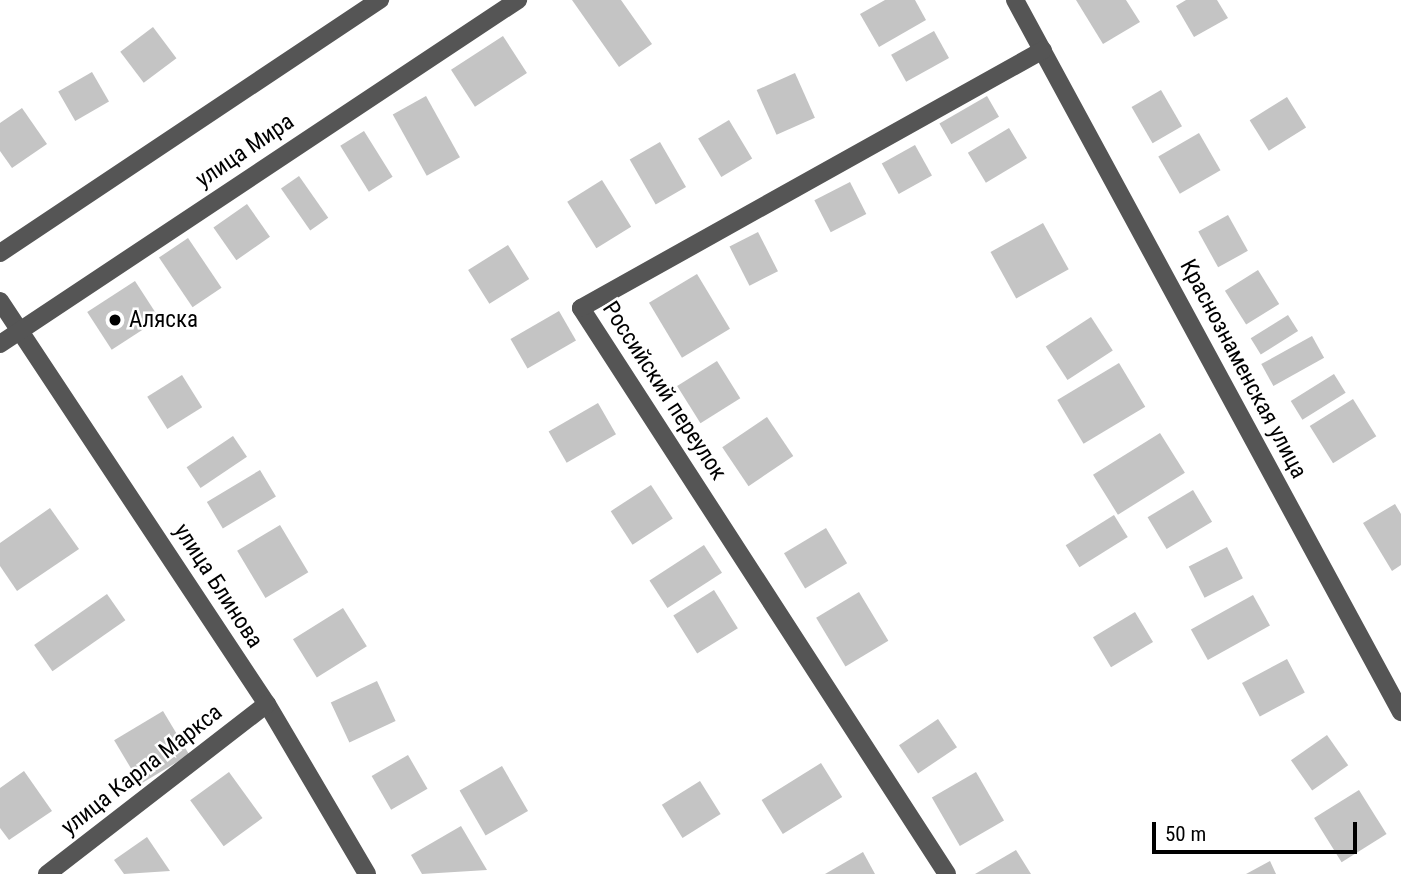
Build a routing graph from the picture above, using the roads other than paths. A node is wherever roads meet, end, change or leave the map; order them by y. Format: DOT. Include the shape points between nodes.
graph roads {
  1 [pos="380,0"];
  2 [pos="1015,0"];
  3 [pos="509,2"];
  4 [pos="1043,50"];
  5 [pos="0,253"];
  6 [pos="0,301"];
  7 [pos="20,330"];
  8 [pos="0,344"];
  9 [pos="267,704"];
  10 [pos="1401,712"];
  11 [pos="47,874"];
  12 [pos="367,874"];
  13 [pos="947,874"];
  1 -- 5 [label="street"];
  2 -- 4 [label="street, Краснознаменская улица"];
  3 -- 7 [label="street, улица Мира"];
  4 -- 10 [label="street, Краснознаменская улица"];
  4 -- 13 [label="street, Российский переулок" via="581,308"];
  6 -- 7 [label="street, улица Блинова"];
  7 -- 8 [label="street, улица Мира"];
  7 -- 9 [label="street, улица Блинова"];
  9 -- 11 [label="street, улица Карла Маркса"];
  9 -- 12 [label="street, улица Блинова"];
}
